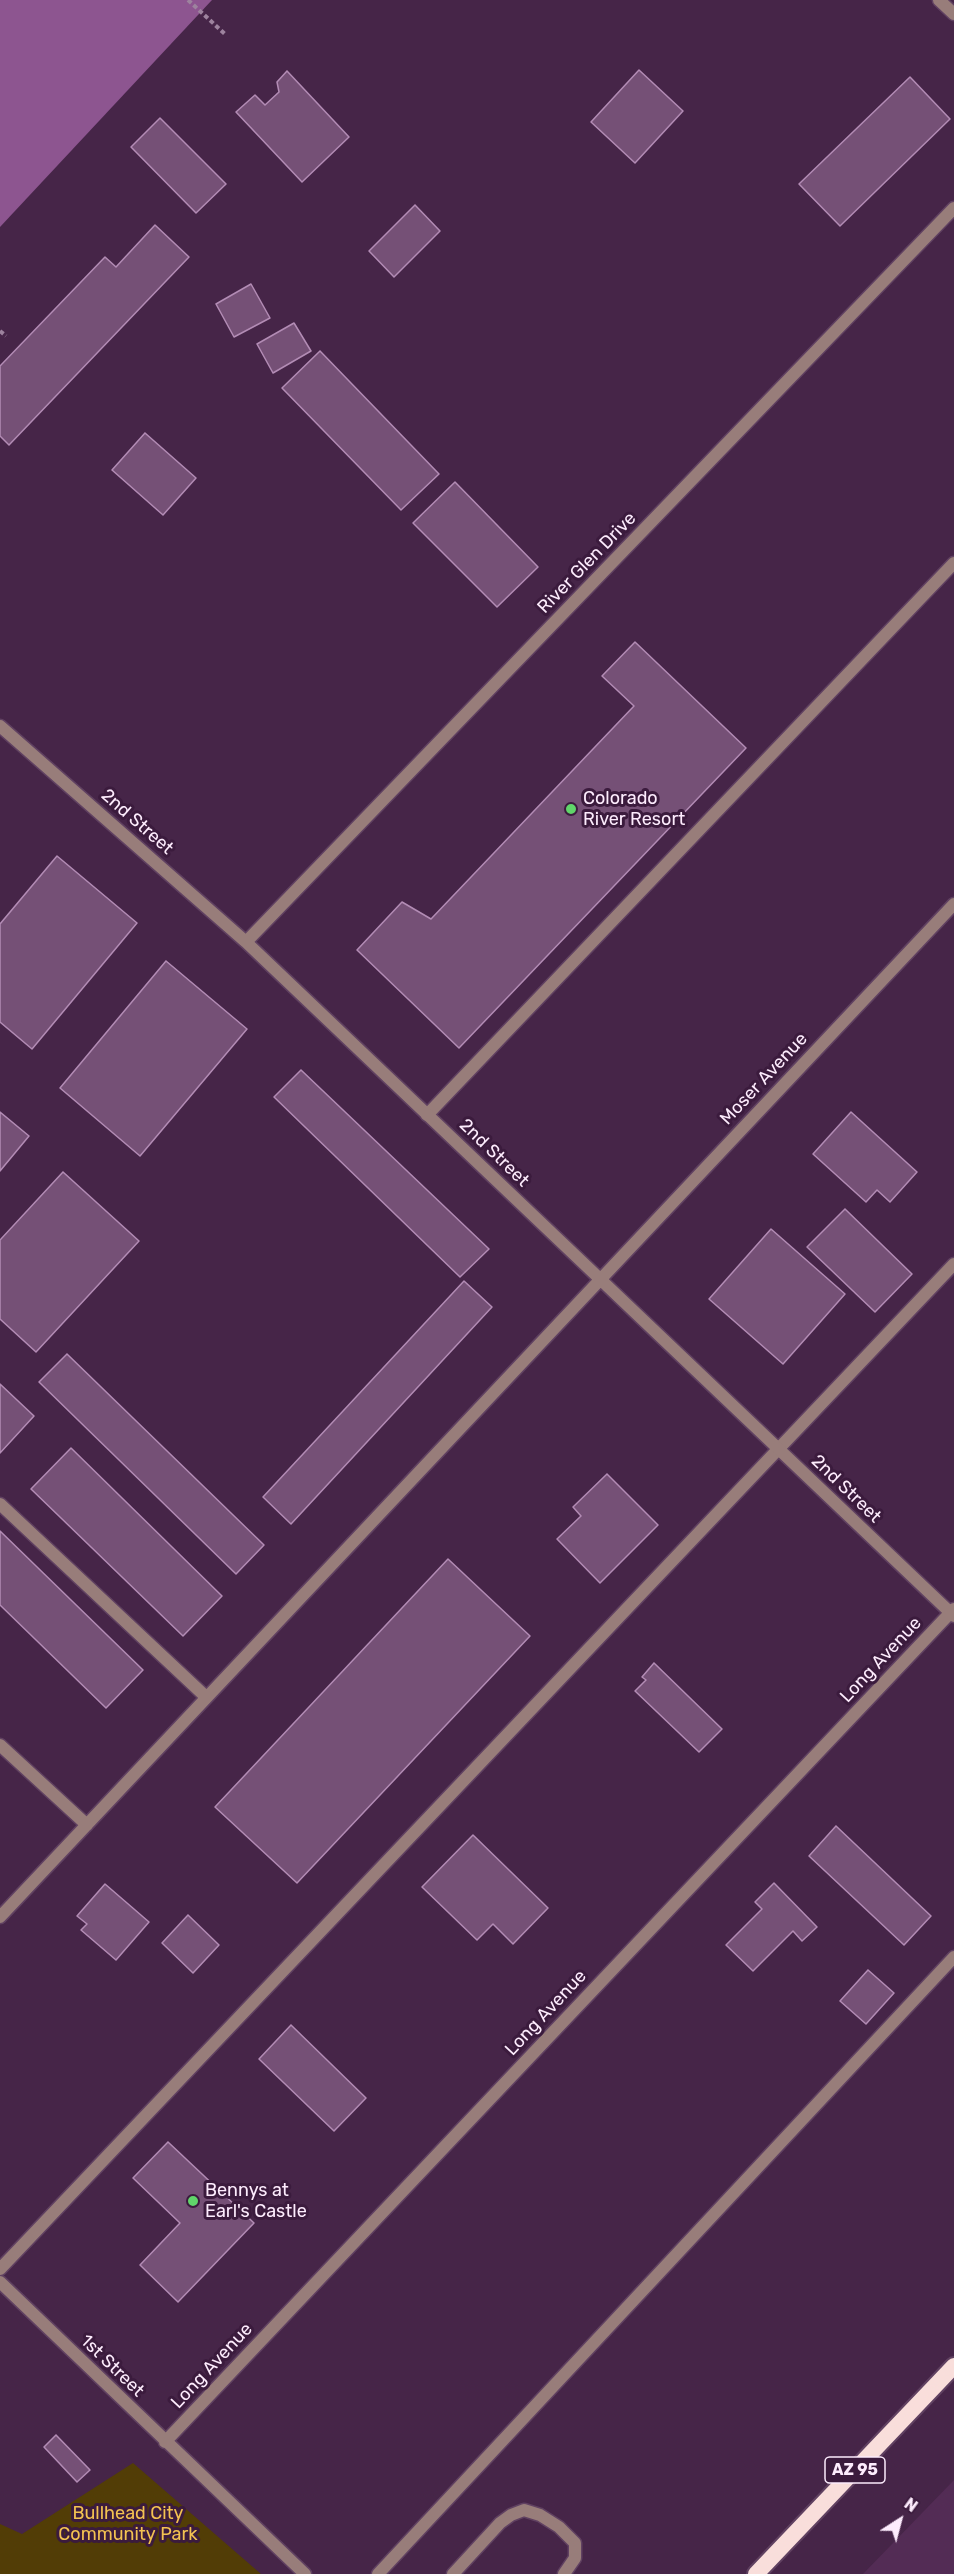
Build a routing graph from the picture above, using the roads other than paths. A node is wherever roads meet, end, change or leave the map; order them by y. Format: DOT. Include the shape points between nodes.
graph roads {
  1 [pos="939,0"];
  2 [pos="954,14"];
  3 [pos="954,208"];
  4 [pos="954,563"];
  5 [pos="0,726"];
  6 [pos="954,904"];
  7 [pos="246,942"];
  8 [pos="427,1115"];
  9 [pos="954,1264"];
  10 [pos="599,1279"];
  11 [pos="778,1449"];
  12 [pos="0,1504"];
  13 [pos="953,1613"];
  14 [pos="205,1696"];
  15 [pos="0,1745"];
  16 [pos="87,1825"];
  17 [pos="0,1917"];
  18 [pos="954,1957"];
  19 [pos="0,2269"];
  20 [pos="0,2282"];
  21 [pos="954,2366"];
  22 [pos="165,2442"];
  23 [pos="305,2574"];
  24 [pos="378,2574"];
  25 [pos="453,2574"];
  26 [pos="564,2574"];
  27 [pos="756,2574"];
  1 -- 2 [label="street"];
  3 -- 7 [label="street, River Glen Drive"];
  4 -- 8 [label="street"];
  5 -- 7 [label="street, 2nd Street"];
  6 -- 10 [label="street, Moser Avenue"];
  7 -- 8 [label="street, 2nd Street"];
  8 -- 10 [label="street, 2nd Street"];
  9 -- 11 [label="street"];
  10 -- 11 [label="street, 2nd Street"];
  10 -- 14 [label="street, Moser Avenue"];
  11 -- 13 [label="street, 2nd Street"];
  11 -- 19 [label="street"];
  12 -- 14 [label="street"];
  13 -- 22 [label="street, Long Avenue"];
  14 -- 16 [label="street, Moser Avenue"];
  15 -- 16 [label="street"];
  16 -- 17 [label="street, Moser Avenue"];
  18 -- 24 [label="street"];
  20 -- 22 [label="street, 1st Street"];
  21 -- 27 [label="highway, AZ 95"];
  22 -- 23 [label="street, 1st Street"];
  25 -- 26 [label="street" via="500,2523 524,2510 559,2527 575,2543 575,2558"];
}
